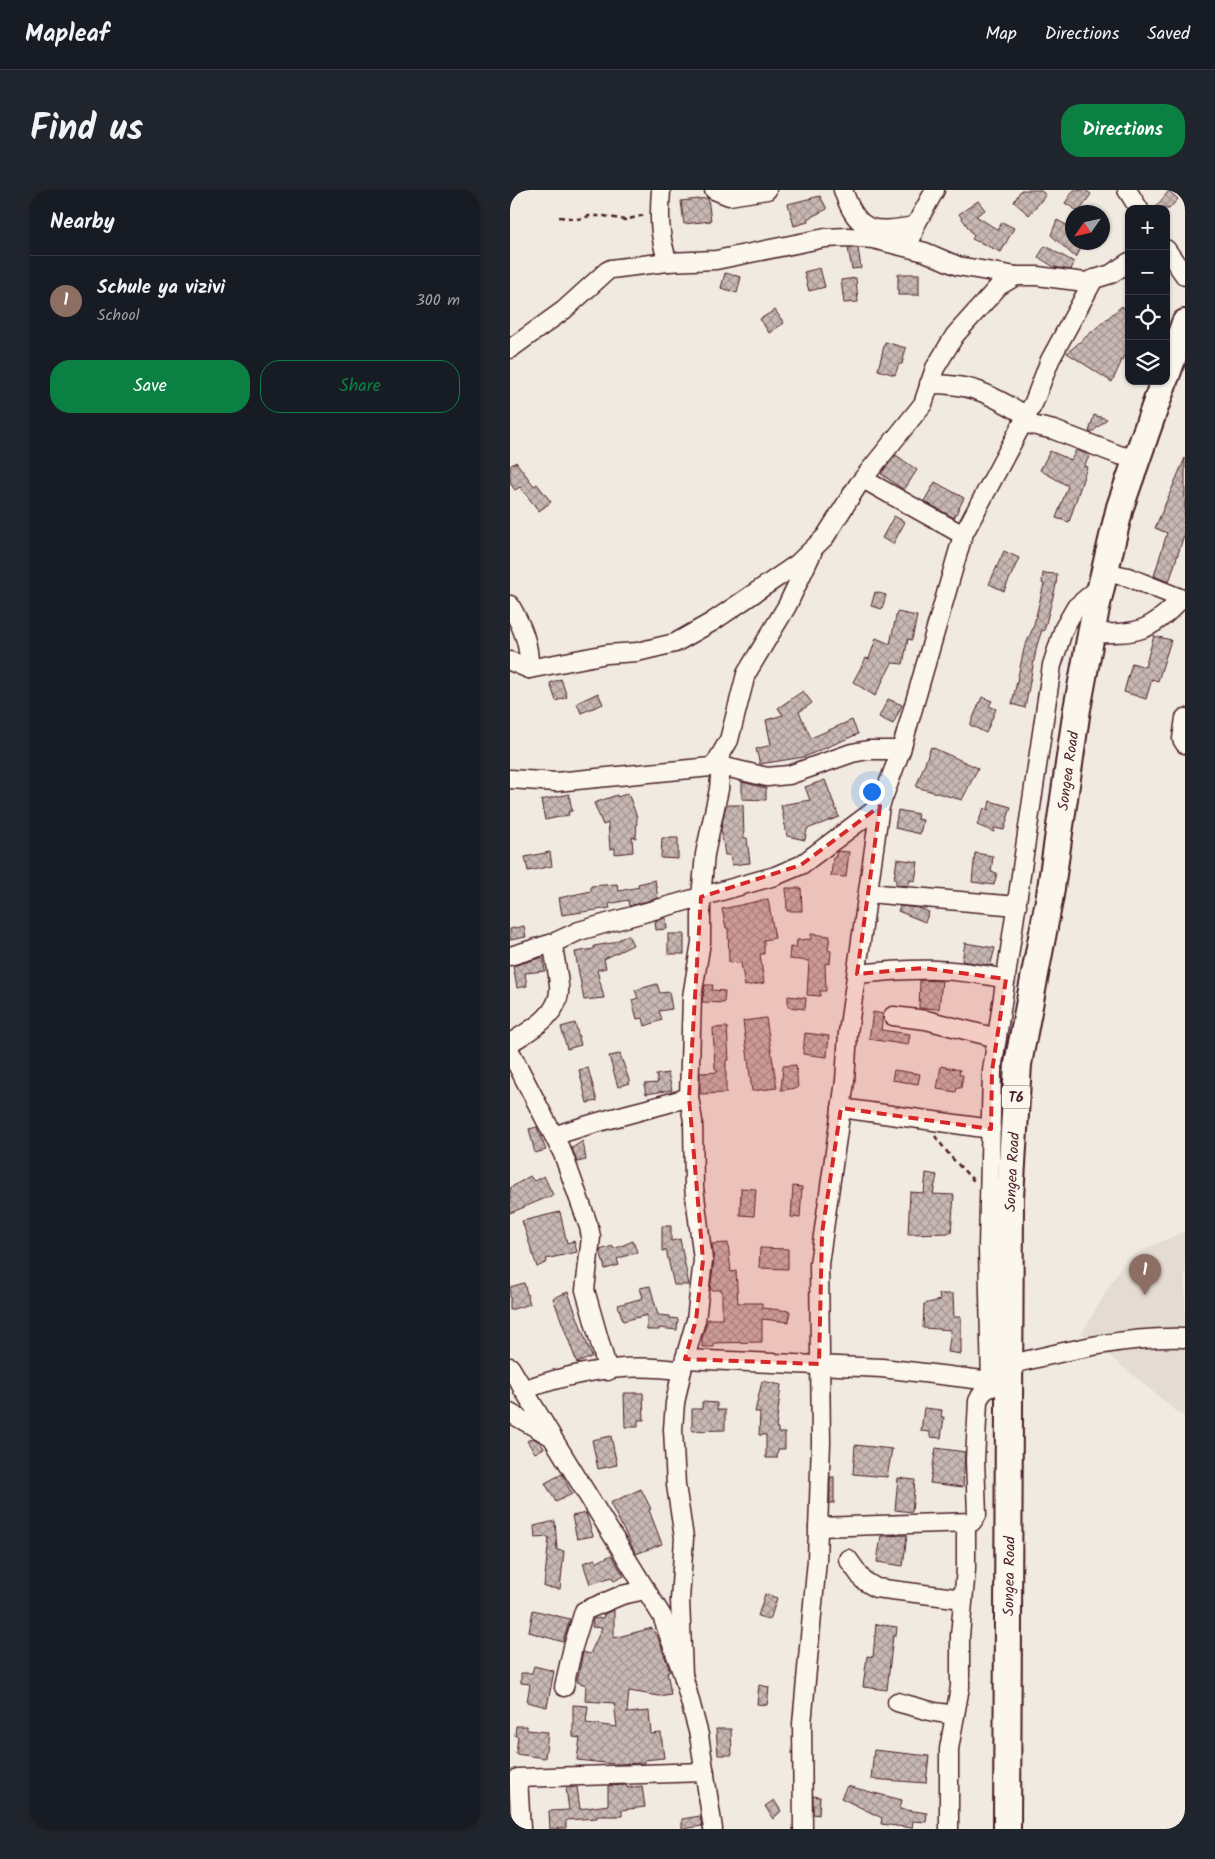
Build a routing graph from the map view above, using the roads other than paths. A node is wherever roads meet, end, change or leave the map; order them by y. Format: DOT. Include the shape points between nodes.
graph roads {
  1 [pos="661,190"];
  2 [pos="714,190"];
  3 [pos="767,190"];
  4 [pos="843,190"];
  5 [pos="935,190"];
  6 [pos="1126,190"];
  7 [pos="1136,205"];
  8 [pos="915,226"];
  9 [pos="912,249"];
  10 [pos="1167,250"];
  11 [pos="668,262"];
  12 [pos="1125,265"];
  13 [pos="1016,276"];
  14 [pos="1185,276"];
  15 [pos="1094,279"];
  16 [pos="1185,323"];
  17 [pos="510,349"];
  18 [pos="1170,365"];
  19 [pos="930,384"];
  20 [pos="1163,385"];
  21 [pos="1024,419"];
  22 [pos="1137,459"];
  23 [pos="863,479"];
  24 [pos="962,535"];
  25 [pos="815,546"];
  26 [pos="1103,579"];
  27 [pos="1183,600"];
  28 [pos="510,605"];
  29 [pos="1091,633"];
  30 [pos="510,661"];
  31 [pos="529,668"];
  32 [pos="1185,718"];
  33 [pos="1185,744"];
  34 [pos="901,750"];
  35 [pos="718,766"];
  36 [pos="510,779"];
  37 [pos="880,806"];
  38 [pos="868,893"];
  39 [pos="701,897"];
  40 [pos="1017,906"];
  41 [pos="553,943"];
  42 [pos="510,956"];
  43 [pos="857,974"];
  44 [pos="1006,979"];
  45 [pos="893,1016"];
  46 [pos="997,1038"];
  47 [pos="510,1043"];
  48 [pos="510,1051"];
  49 [pos="690,1096"];
  50 [pos="841,1108"];
  51 [pos="991,1129"];
  52 [pos="554,1136"];
  53 [pos="1185,1338"];
  54 [pos="819,1364"];
  55 [pos="683,1365"];
  56 [pos="510,1367"];
  57 [pos="608,1371"];
  58 [pos="1000,1379"];
  59 [pos="523,1390"];
  60 [pos="510,1413"];
  61 [pos="552,1437"];
  62 [pos="966,1523"];
  63 [pos="818,1527"];
  64 [pos="848,1559"];
  65 [pos="645,1590"];
  66 [pos="963,1599"];
  67 [pos="683,1675"];
  68 [pos="564,1687"];
  69 [pos="897,1702"];
  70 [pos="955,1715"];
  71 [pos="705,1772"];
  72 [pos="514,1777"];
  73 [pos="521,1829"];
  74 [pos="713,1829"];
  75 [pos="803,1829"];
  76 [pos="949,1829"];
  77 [pos="1008,1829"];
  1 -- 11 [label="street" via="662,246"];
  2 -- 3 [label="street" via="729,196"];
  4 -- 8 [label="street" via="853,214 862,225 886,230"];
  5 -- 8 [label="street"];
  6 -- 7 [label="street"];
  8 -- 9 [label="street"];
  9 -- 11 [label="street" via="848,236 716,260"];
  9 -- 13 [label="street" via="958,266"];
  10 -- 14 [label="street"];
  11 -- 17 [label="street" via="607,271 564,310"];
  12 -- 15 [label="street" via="1112,274"];
  13 -- 15 [label="street" via="1078,282"];
  13 -- 19 [label="street" via="999,286 954,335 934,368"];
  15 -- 21 [label="street" via="1050,360"];
  16 -- 18 [label="highway"];
  19 -- 21 [label="street" via="977,388"];
  19 -- 23 [label="street" via="923,404"];
  20 -- 22 [label="highway, Songea Road / T6"];
  21 -- 22 [label="street"];
  21 -- 24 [label="street"];
  22 -- 26 [label="highway, Songea Road / T6" via="1120,507"];
  23 -- 24 [label="street"];
  23 -- 25 [label="street"];
  24 -- 34 [label="street"];
  25 -- 31 [label="street" via="797,564 675,643"];
  25 -- 35 [label="street" via="787,606 746,674"];
  26 -- 27 [label="street" via="1128,577"];
  26 -- 29 [label="highway, Songea Road / T6"];
  26 -- 40 [label="street" via="1076,607 1064,628 1052,665"];
  27 -- 29 [label="street" via="1156,623 1138,632"];
  28 -- 31 [label="street" via="527,640"];
  29 -- 58 [label="highway, Songea Road / T6" via="1050,895 1018,1064"];
  30 -- 31 [label="street"];
  32 -- 33 [label="street" via="1182,729"];
  34 -- 35 [label="street" via="852,753 789,775 768,777"];
  34 -- 37 [label="street"];
  35 -- 36 [label="street" via="565,781"];
  35 -- 39 [label="street" via="719,789 705,854"];
  37 -- 38 [label="street"];
  37 -- 39 [label="street" via="801,865 775,876"];
  38 -- 40 [label="street"];
  38 -- 43 [label="street"];
  39 -- 41 [label="street" via="579,931"];
  39 -- 49 [label="street" via="701,942 692,997"];
  40 -- 44 [label="street"];
  41 -- 42 [label="street"];
  41 -- 47 [label="street" via="559,999 541,1022"];
  43 -- 44 [label="street" via="923,968 968,971"];
  43 -- 50 [label="street"];
  44 -- 46 [label="street"];
  45 -- 46 [label="street" via="926,1020"];
  46 -- 51 [label="street" via="992,1071"];
  48 -- 52 [label="street"];
  49 -- 52 [label="street" via="594,1121"];
  49 -- 55 [label="street" via="694,1187 703,1260 696,1320"];
  50 -- 51 [label="street"];
  50 -- 54 [label="street" via="821,1241"];
  51 -- 58 [label="street" via="988,1247"];
  52 -- 57 [label="street" via="589,1227 591,1237 585,1290"];
  53 -- 58 [label="street" via="1138,1340 1072,1350"];
  54 -- 55 [label="street"];
  54 -- 58 [label="street"];
  54 -- 63 [label="street" via="822,1384"];
  55 -- 57 [label="street"];
  55 -- 67 [label="street" via="672,1429 684,1538 680,1600"];
  56 -- 59 [label="street"];
  57 -- 59 [label="street" via="586,1372"];
  58 -- 62 [label="street" via="982,1393 978,1401 977,1515 972,1522"];
  58 -- 77 [label="highway, Songea Road / T6" via="1010,1457"];
  59 -- 61 [label="street"];
  60 -- 61 [label="street"];
  61 -- 65 [label="street"];
  62 -- 63 [label="street"];
  62 -- 66 [label="street"];
  63 -- 75 [label="street" via="802,1724"];
  64 -- 66 [label="street" via="863,1580 876,1588"];
  65 -- 67 [label="street" via="662,1616"];
  65 -- 68 [label="street" via="622,1595 584,1611"];
  66 -- 70 [label="street" via="960,1688"];
  67 -- 71 [label="street"];
  69 -- 70 [label="street"];
  70 -- 76 [label="street" via="949,1748"];
  71 -- 72 [label="street"];
  71 -- 74 [label="street"];
  72 -- 73 [label="street"];
}
